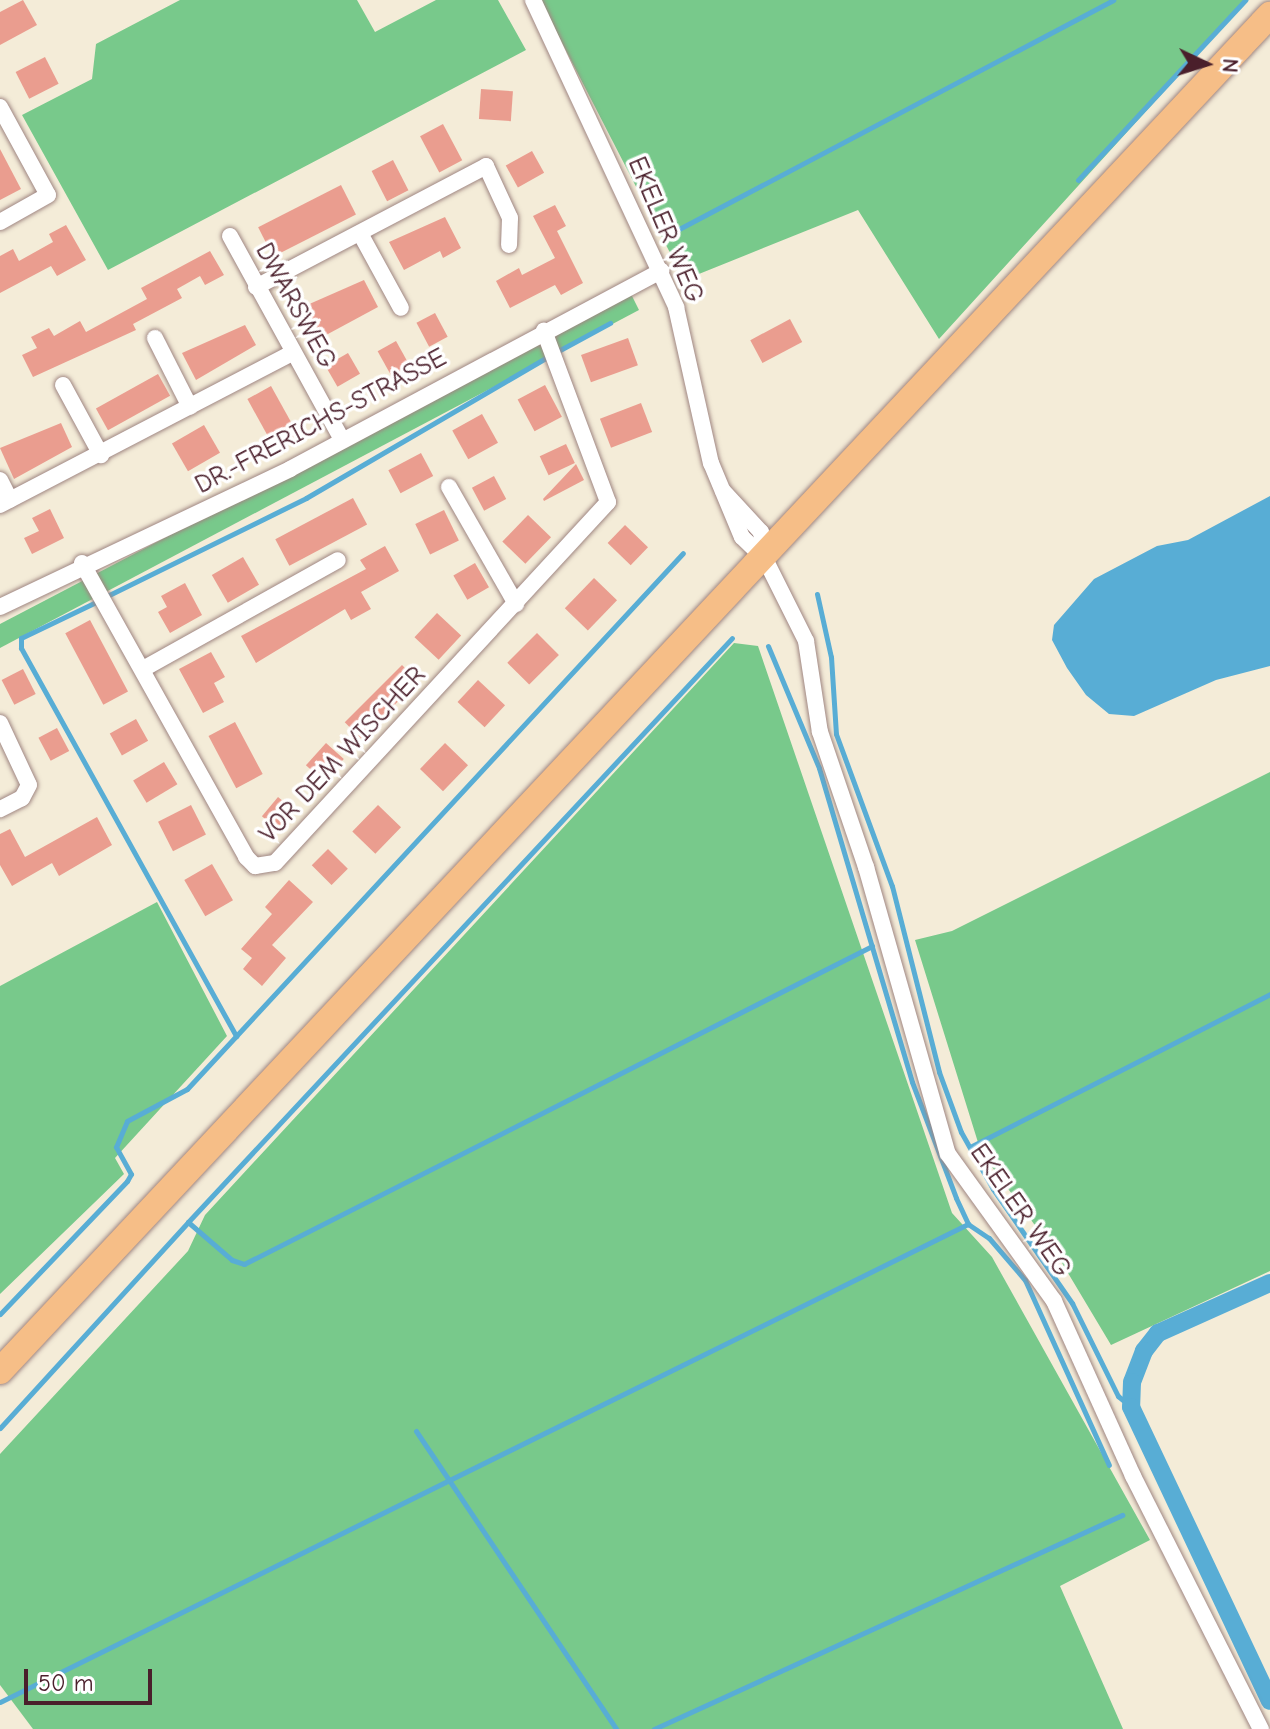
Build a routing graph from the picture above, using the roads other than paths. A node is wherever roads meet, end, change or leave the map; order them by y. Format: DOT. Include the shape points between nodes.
graph roads {
  1 [pos="533,0"];
  2 [pos="1270,15"];
  3 [pos="0,107"];
  4 [pos="0,222"];
  5 [pos="361,235"];
  6 [pos="230,236"];
  7 [pos="509,245"];
  8 [pos="661,271"];
  9 [pos="256,287"];
  10 [pos="401,308"];
  11 [pos="544,331"];
  12 [pos="155,338"];
  13 [pos="292,353"];
  14 [pos="63,385"];
  15 [pos="190,407"];
  16 [pos="342,440"];
  17 [pos="101,455"];
  18 [pos="0,480"];
  19 [pos="449,487"];
  20 [pos="5,503"];
  21 [pos="765,559"];
  22 [pos="338,560"];
  23 [pos="82,563"];
  24 [pos="516,604"];
  25 [pos="0,607"];
  26 [pos="143,669"];
  27 [pos="0,723"];
  28 [pos="0,809"];
  29 [pos="0,1371"];
  30 [pos="1261,1729"];
  1 -- 8 [label="street, EKELER WEG"];
  2 -- 21 [label="main road"];
  3 -- 4 [label="street" via="48,195"];
  5 -- 7 [label="street" via="486,166 510,218"];
  5 -- 9 [label="street"];
  5 -- 10 [label="street"];
  6 -- 9 [label="street, DWARSWEG"];
  8 -- 11 [label="street, DR.-FRERICHS-STRASSE"];
  8 -- 21 [label="street, EKELER WEG" via="676,307 708,451 742,537"];
  9 -- 13 [label="street, DWARSWEG"];
  11 -- 16 [label="street, DR.-FRERICHS-STRASSE"];
  11 -- 24 [label="street, VOR DEM WISCHER" via="608,502"];
  12 -- 15 [label="street"];
  13 -- 15 [label="street"];
  13 -- 16 [label="street, DWARSWEG"];
  14 -- 17 [label="street"];
  15 -- 17 [label="street"];
  16 -- 23 [label="street, DR.-FRERICHS-STRASSE" via="187,520"];
  17 -- 20 [label="street"];
  18 -- 20 [label="street"];
  19 -- 24 [label="street"];
  21 -- 29 [label="main road"];
  21 -- 30 [label="street, EKELER WEG" via="806,641 820,732 866,867 948,1154 1054,1301 1133,1476"];
  22 -- 26 [label="street"];
  23 -- 25 [label="street, DR.-FRERICHS-STRASSE"];
  23 -- 26 [label="street, VOR DEM WISCHER"];
  24 -- 26 [label="street, VOR DEM WISCHER" via="266,867 255,866 246,857"];
  27 -- 28 [label="street" via="29,785 22,798"];
}
